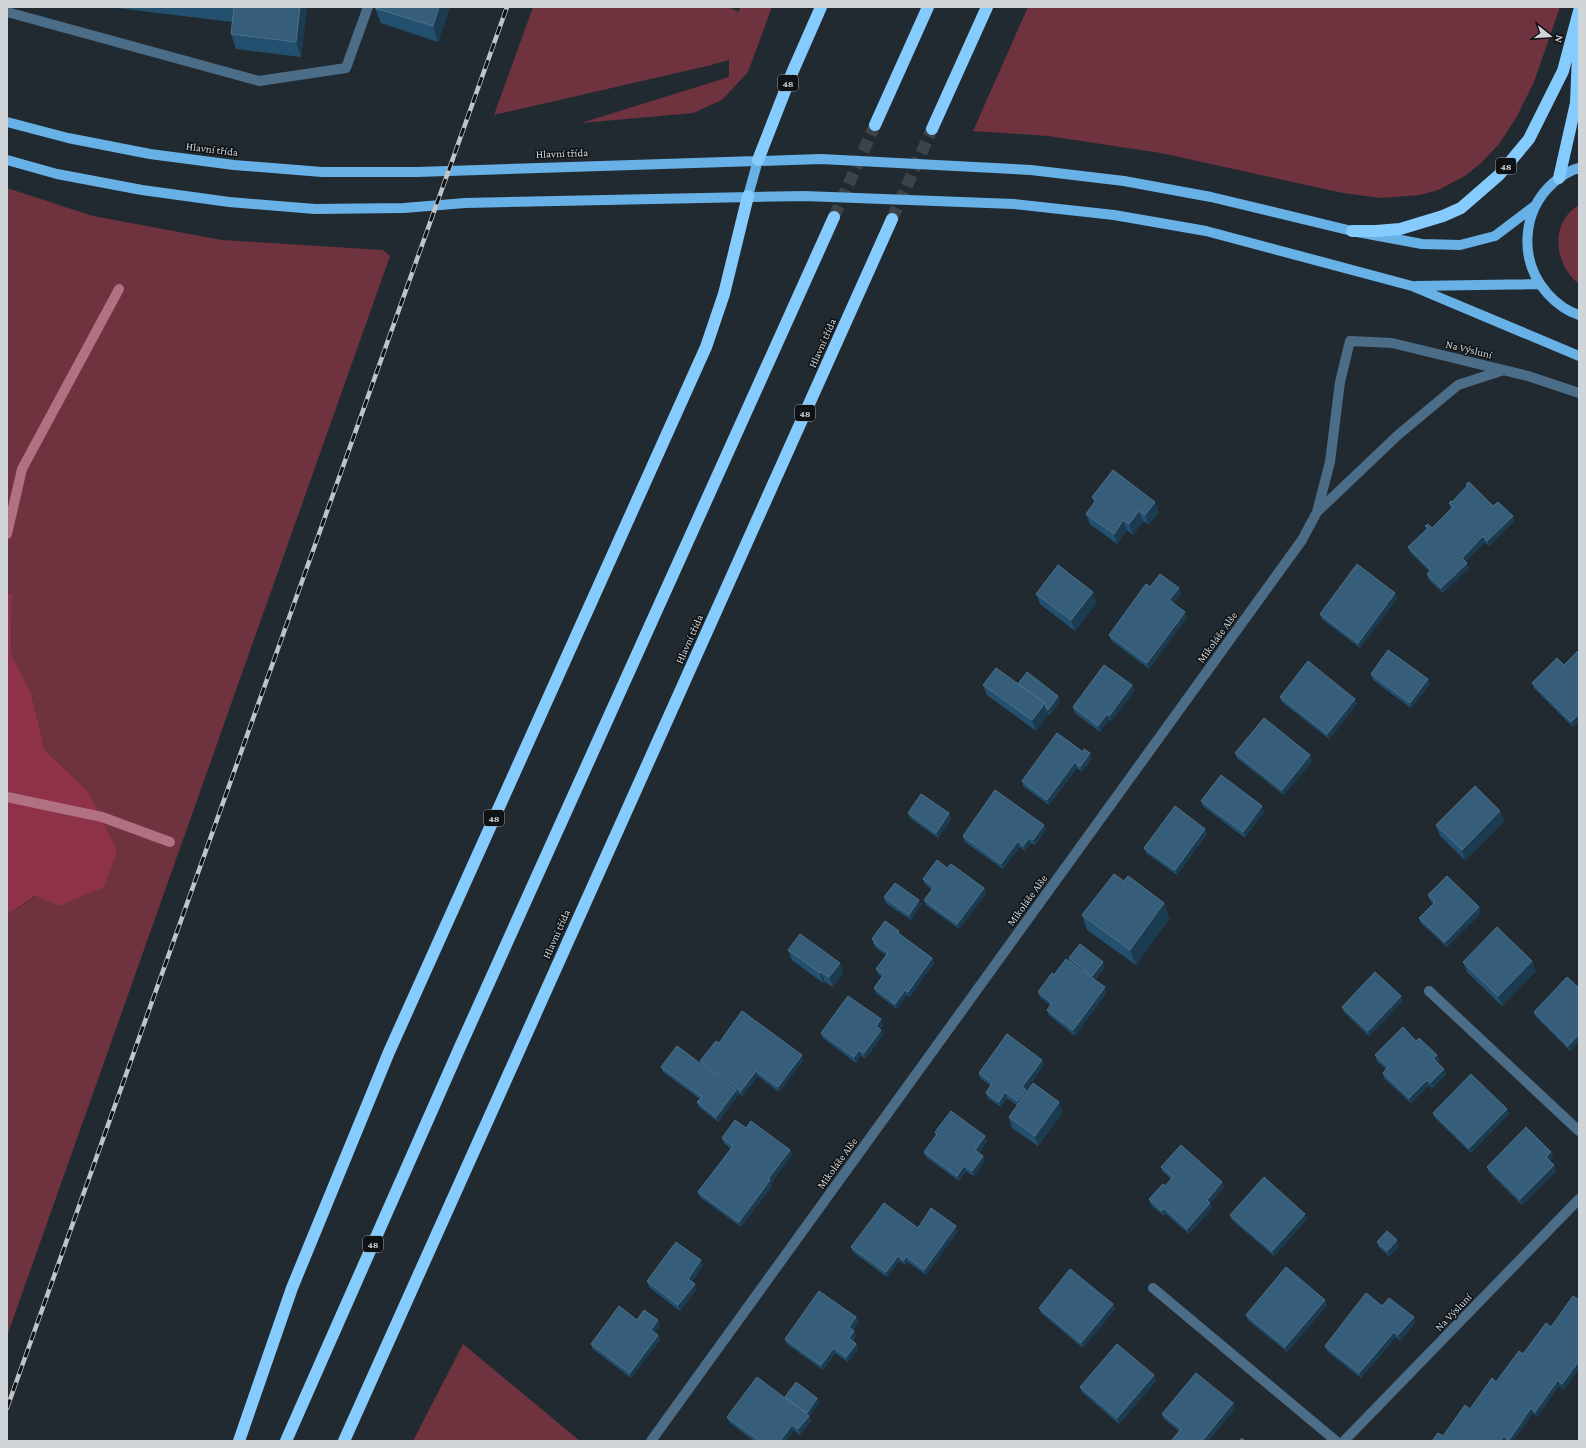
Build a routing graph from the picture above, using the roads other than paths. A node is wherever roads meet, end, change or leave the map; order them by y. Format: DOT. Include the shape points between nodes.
graph roads {
  1 [pos="368,7"];
  2 [pos="821,7"];
  3 [pos="928,7"];
  4 [pos="987,7"];
  5 [pos="1579,11"];
  6 [pos="7,12"];
  7 [pos="1579,24"];
  8 [pos="7,122"];
  9 [pos="875,125"];
  10 [pos="932,129"];
  11 [pos="7,160"];
  12 [pos="758,160"];
  13 [pos="1579,168"];
  14 [pos="1559,178"];
  15 [pos="748,196"];
  16 [pos="1536,205"];
  17 [pos="834,217"];
  18 [pos="892,220"];
  19 [pos="1352,231"];
  20 [pos="1540,284"];
  21 [pos="1412,286"];
  22 [pos="1579,315"];
  23 [pos="1350,341"];
  24 [pos="1579,356"];
  25 [pos="1504,370"];
  26 [pos="1579,393"];
  27 [pos="1317,512"];
  28 [pos="1429,991"];
  29 [pos="1579,1131"];
  30 [pos="1579,1199"];
  31 [pos="1153,1288"];
  32 [pos="239,1441"];
  33 [pos="286,1441"];
  34 [pos="344,1441"];
  35 [pos="651,1441"];
  36 [pos="1336,1441"];
  37 [pos="1344,1441"];
  1 -- 6 [label="street" via="346,68 259,81"];
  2 -- 12 [label="highway, 48"];
  3 -- 9 [label="highway"];
  4 -- 10 [label="highway"];
  5 -- 19 [label="highway, 48" via="1563,71 1529,139 1499,175 1461,208 1442,216 1400,229"];
  7 -- 14 [label="highway" via="1576,103"];
  8 -- 12 [label="main road, Hlavní třída" via="68,138 150,154 234,165 322,172 417,172"];
  11 -- 15 [label="main road" via="57,174 134,188 229,202 315,209"];
  12 -- 15 [label="main road, 48"];
  12 -- 19 [label="main road, Hlavní třída" via="821,159 1031,170 1124,181 1211,197"];
  13 -- 14 [label="main road"];
  14 -- 16 [label="main road" via="1546,190"];
  15 -- 21 [label="main road" via="1014,204 1114,215 1206,231"];
  15 -- 32 [label="highway, 48" via="724,294 706,346 389,1052 292,1288"];
  16 -- 19 [label="main road, Hlavní třída" via="1495,236 1460,245 1422,244"];
  16 -- 20 [label="main road" via="1528,224 1526,245 1530,266"];
  17 -- 33 [label="highway, 48" via="460,1047"];
  18 -- 34 [label="highway, Hlavní třída / 48"];
  20 -- 21 [label="main road"];
  20 -- 22 [label="main road" via="1555,301"];
  21 -- 24 [label="main road"];
  23 -- 25 [label="street, Na Výsluní" via="1392,342"];
  23 -- 27 [label="street, Mikoláše Alše" via="1340,382 1330,462"];
  25 -- 26 [label="street, Na Výsluní"];
  25 -- 27 [label="street" via="1458,385 1398,435"];
  27 -- 35 [label="street, Mikoláše Alše" via="1302,540"];
  28 -- 29 [label="street"];
  30 -- 37 [label="street, Na Výsluní"];
  31 -- 36 [label="street"];
}
